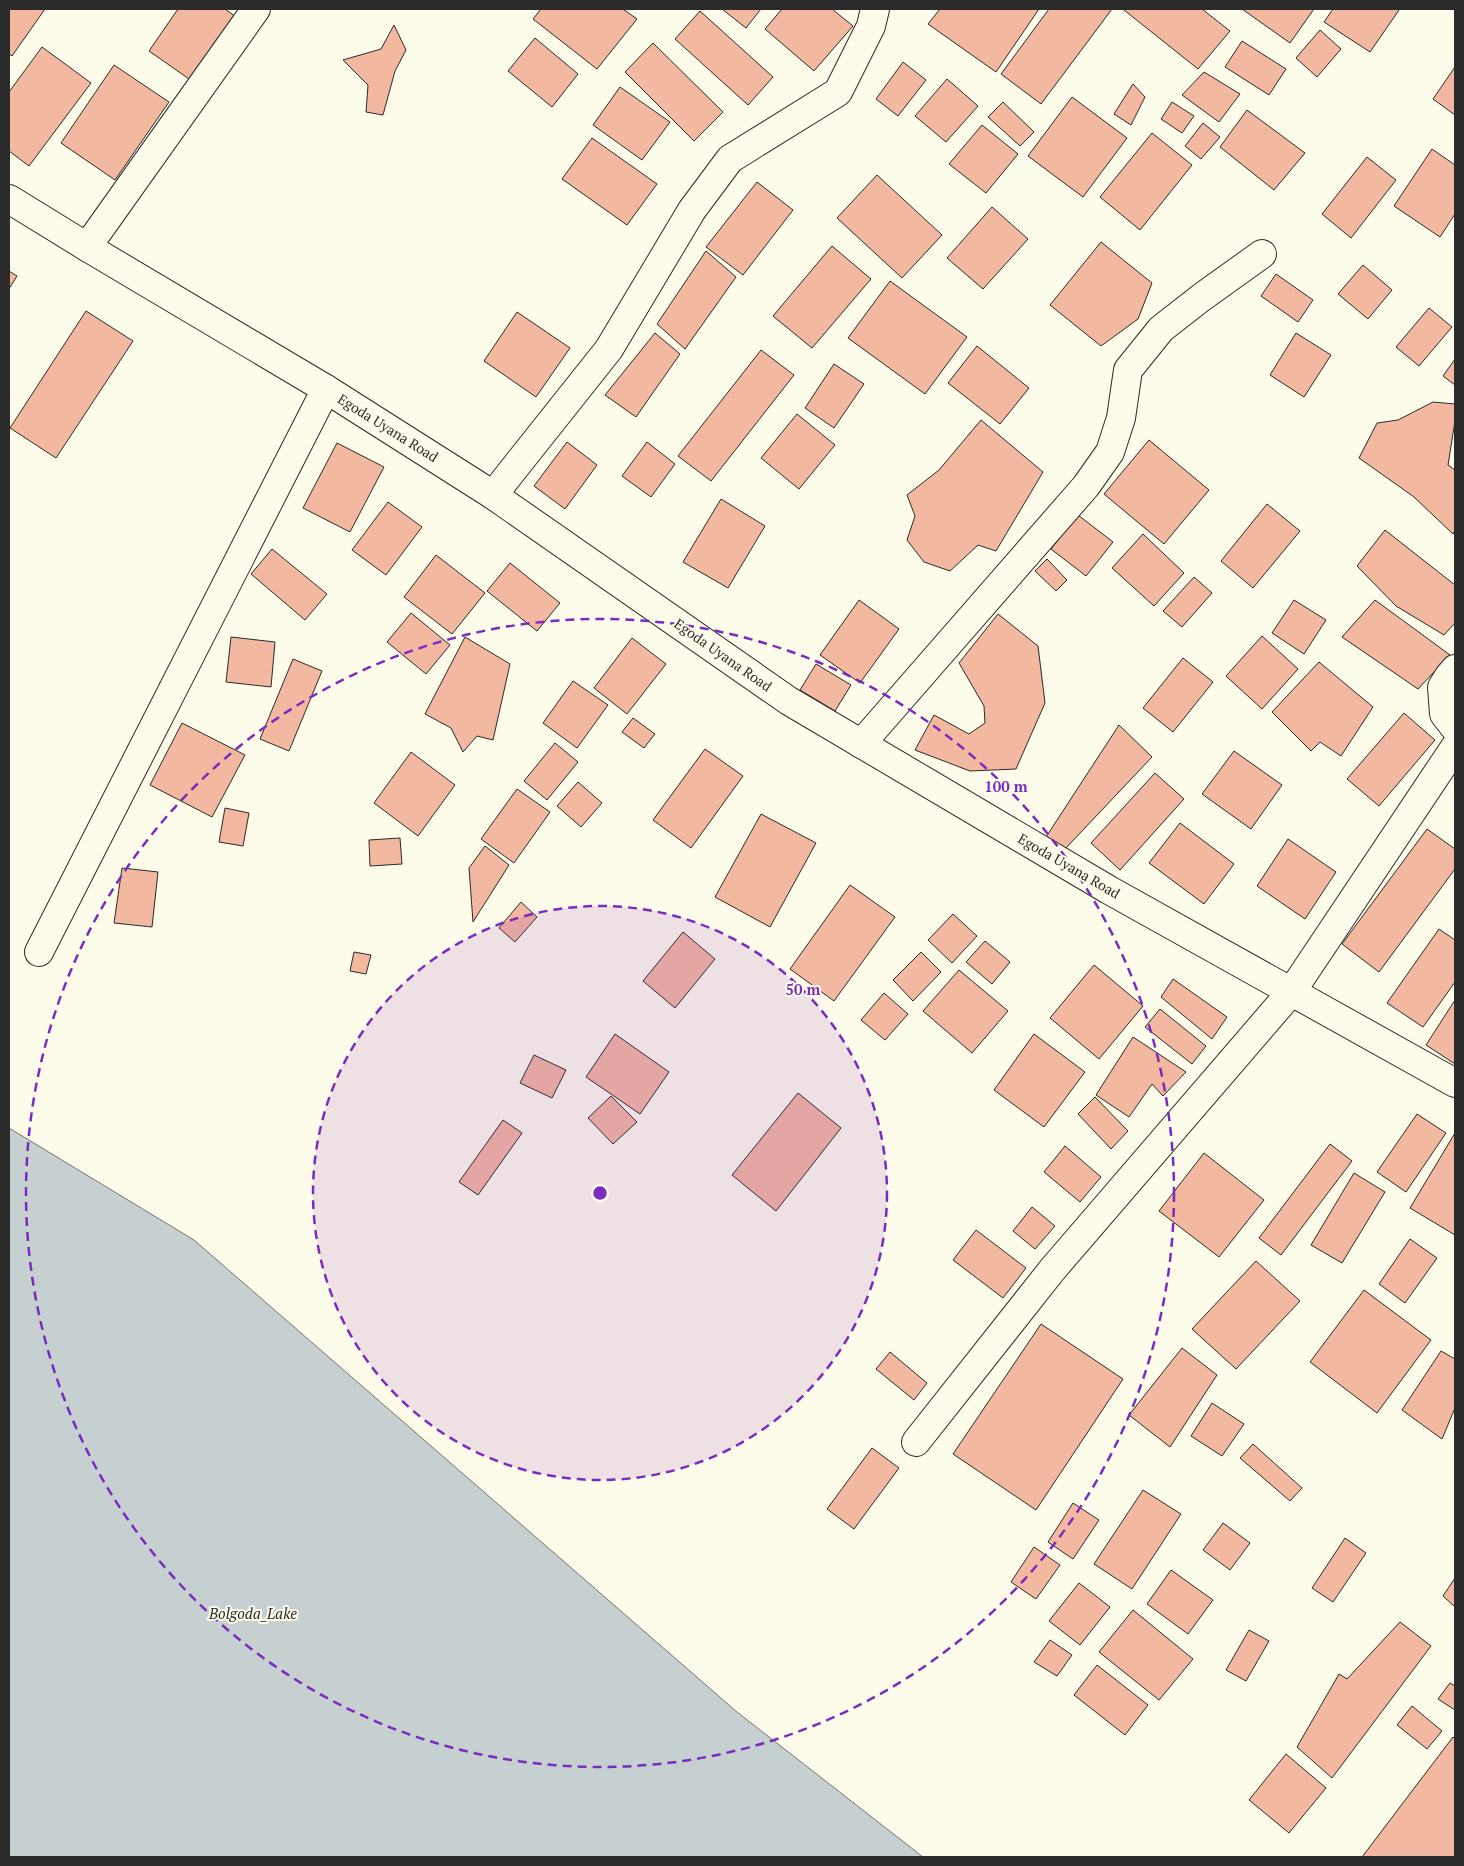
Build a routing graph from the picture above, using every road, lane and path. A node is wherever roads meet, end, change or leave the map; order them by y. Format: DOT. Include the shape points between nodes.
graph roads {
  1 [pos="256,9"];
  2 [pos="875,9"];
  3 [pos="9,199"];
  4 [pos="86,247"];
  5 [pos="1262,254"];
  6 [pos="326,389"];
  7 [pos="494,495"];
  8 [pos="1455,669"];
  9 [pos="1455,728"];
  10 [pos="861,744"];
  11 [pos="1455,748"];
  12 [pos="39,952"];
  13 [pos="1292,991"];
  14 [pos="1455,1083"];
  15 [pos="916,1442"];
  1 -- 4 [label="street"];
  2 -- 7 [label="street" via="872,26 838,92 730,159 692,210 609,349"];
  3 -- 4 [label="street, Egoda Uyana Road"];
  4 -- 6 [label="street, Egoda Uyana Road"];
  5 -- 10 [label="street" via="1161,329 1128,370 1122,418 1110,452 1086,486"];
  6 -- 7 [label="street, Egoda Uyana Road"];
  6 -- 12 [label="street"];
  7 -- 10 [label="street, Egoda Uyana Road" via="789,701"];
  8 -- 9 [label="street" via="1442,687 1444,714"];
  10 -- 13 [label="street, Egoda Uyana Road" via="1109,890"];
  11 -- 13 [label="street"];
  13 -- 14 [label="street, Egoda Uyana Road"];
  13 -- 15 [label="street" via="1052,1270"];
}
